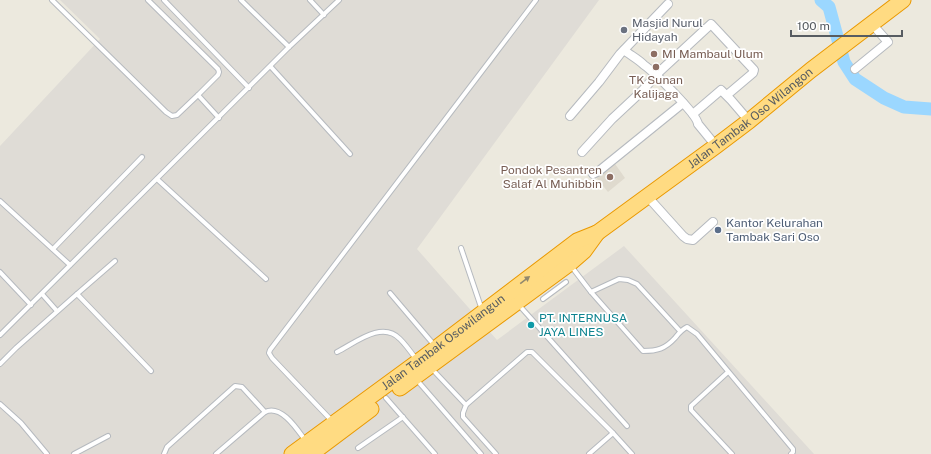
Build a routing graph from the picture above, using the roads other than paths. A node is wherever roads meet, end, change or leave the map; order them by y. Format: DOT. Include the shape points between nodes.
graph roads {
  1 [pos="52,0"];
  2 [pos="148,0"];
  3 [pos="164,0"];
  4 [pos="240,0"];
  5 [pos="310,0"];
  6 [pos="339,0"];
  7 [pos="536,0"];
  8 [pos="898,1"];
  9 [pos="668,4"];
  10 [pos="324,15"];
  11 [pos="872,24"];
  12 [pos="290,47"];
  13 [pos="624,50"];
  14 [pos="271,67"];
  15 [pos="855,69"];
  16 [pos="656,75"];
  17 [pos="249,88"];
  18 [pos="198,95"];
  19 [pos="727,95"];
  20 [pos="682,103"];
  21 [pos="693,114"];
  22 [pos="570,116"];
  23 [pos="220,118"];
  24 [pos="749,121"];
  25 [pos="716,146"];
  26 [pos="582,152"];
  27 [pos="350,154"];
  28 [pos="142,157"];
  29 [pos="593,174"];
  30 [pos="157,179"];
  31 [pos="647,196"];
  32 [pos="0,201"];
  33 [pos="713,222"];
  34 [pos="597,233"];
  35 [pos="461,248"];
  36 [pos="53,249"];
  37 [pos="565,258"];
  38 [pos="115,261"];
  39 [pos="70,265"];
  40 [pos="0,272"];
  41 [pos="266,279"];
  42 [pos="566,282"];
  43 [pos="591,292"];
  44 [pos="390,293"];
  45 [pos="42,294"];
  46 [pos="77,294"];
  47 [pos="513,297"];
  48 [pos="543,299"];
  49 [pos="32,305"];
  50 [pos="57,311"];
  51 [pos="483,312"];
  52 [pos="680,331"];
  53 [pos="0,335"];
  54 [pos="436,348"];
  55 [pos="337,352"];
  56 [pos="0,364"];
  57 [pos="422,367"];
  58 [pos="151,371"];
  59 [pos="728,372"];
  60 [pos="386,398"];
  61 [pos="0,404"];
  62 [pos="466,405"];
  63 [pos="265,412"];
  64 [pos="403,417"];
  65 [pos="627,426"];
  66 [pos="338,428"];
  67 [pos="613,433"];
  68 [pos="108,436"];
  69 [pos="358,448"];
  70 [pos="311,449"];
  71 [pos="47,454"];
  72 [pos="74,454"];
  73 [pos="164,454"];
  74 [pos="216,454"];
  75 [pos="292,454"];
  76 [pos="435,454"];
  77 [pos="481,454"];
  78 [pos="496,454"];
  79 [pos="589,454"];
  80 [pos="632,454"];
  81 [pos="732,454"];
  82 [pos="791,454"];
  1 -- 18 [label="lane" via="172,116 177,116"];
  2 -- 18 [label="lane" via="218,69 218,75"];
  3 -- 17 [label="lane"];
  4 -- 12 [label="lane"];
  5 -- 10 [label="lane"];
  6 -- 10 [label="lane"];
  7 -- 66 [label="lane" via="270,350 272,358"];
  8 -- 11 [label="highway, Jalan Tambak Oso Wilangon"];
  9 -- 13 [label="street"];
  10 -- 12 [label="lane"];
  11 -- 15 [label="street" via="888,42"];
  11 -- 24 [label="highway, Jalan Tambak Oso Wilangon"];
  12 -- 14 [label="lane"];
  13 -- 16 [label="street"];
  13 -- 22 [label="street"];
  14 -- 17 [label="lane"];
  14 -- 27 [label="lane"];
  16 -- 19 [label="street" via="711,24 754,70"];
  16 -- 20 [label="street"];
  16 -- 26 [label="street"];
  17 -- 23 [label="lane"];
  18 -- 23 [label="lane"];
  19 -- 21 [label="street" via="719,90"];
  19 -- 24 [label="street"];
  20 -- 21 [label="street"];
  20 -- 29 [label="street"];
  21 -- 25 [label="street"];
  23 -- 30 [label="lane"];
  24 -- 25 [label="highway, Jalan Tambak Oso Wilangon"];
  25 -- 31 [label="highway, Jalan Tambak Oso Wilangon"];
  28 -- 36 [label="lane"];
  30 -- 39 [label="lane"];
  30 -- 41 [label="lane"];
  31 -- 33 [label="street" via="687,239 693,240"];
  31 -- 34 [label="highway, Jalan Tambak Oso Wilangon"];
  32 -- 36 [label="lane"];
  34 -- 37 [label="highway, Jalan Tambak Osowilangun" via="577,241"];
  35 -- 51 [label="lane"];
  36 -- 39 [label="lane"];
  37 -- 43 [label="lane"];
  37 -- 47 [label="highway, Jalan Tambak Osowilangun"];
  38 -- 46 [label="lane"];
  39 -- 45 [label="lane"];
  40 -- 49 [label="lane"];
  42 -- 48 [label="lane"];
  43 -- 52 [label="lane" via="619,279 628,280 637,284"];
  43 -- 52 [label="lane" via="643,351 664,348"];
  44 -- 54 [label="lane"];
  45 -- 49 [label="lane"];
  45 -- 50 [label="lane"];
  46 -- 50 [label="lane"];
  46 -- 58 [label="lane"];
  47 -- 51 [label="highway, Jalan Tambak Osowilangun"];
  47 -- 57 [label="highway"];
  47 -- 65 [label="lane"];
  49 -- 53 [label="lane"];
  50 -- 56 [label="lane"];
  51 -- 54 [label="highway, Jalan Tambak Osowilangun"];
  52 -- 59 [label="lane" via="687,327 697,334"];
  54 -- 57 [label="highway, Jalan Tambak Osowilangun"];
  55 -- 57 [label="lane" via="375,332 385,331 399,337"];
  57 -- 60 [label="highway"];
  57 -- 62 [label="lane"];
  57 -- 66 [label="highway, Jalan Tambak Osowilangun"];
  57 -- 77 [label="lane"];
  59 -- 81 [label="lane" via="692,406 691,410"];
  59 -- 82 [label="lane" via="793,449"];
  60 -- 64 [label="lane"];
  60 -- 66 [label="highway"];
  61 -- 71 [label="lane"];
  62 -- 67 [label="lane" via="527,352 532,352"];
  62 -- 78 [label="lane" via="463,417"];
  63 -- 70 [label="lane" via="276,410 284,416"];
  63 -- 73 [label="lane" via="242,387 235,386 167,447"];
  63 -- 74 [label="lane"];
  64 -- 69 [label="lane"];
  64 -- 76 [label="lane"];
  66 -- 70 [label="highway, Jalan Tambak Osowilangun"];
  67 -- 79 [label="lane"];
  67 -- 80 [label="lane"];
  68 -- 72 [label="lane"];
  70 -- 75 [label="highway, Jalan Tambak Osowilangun"];
}
